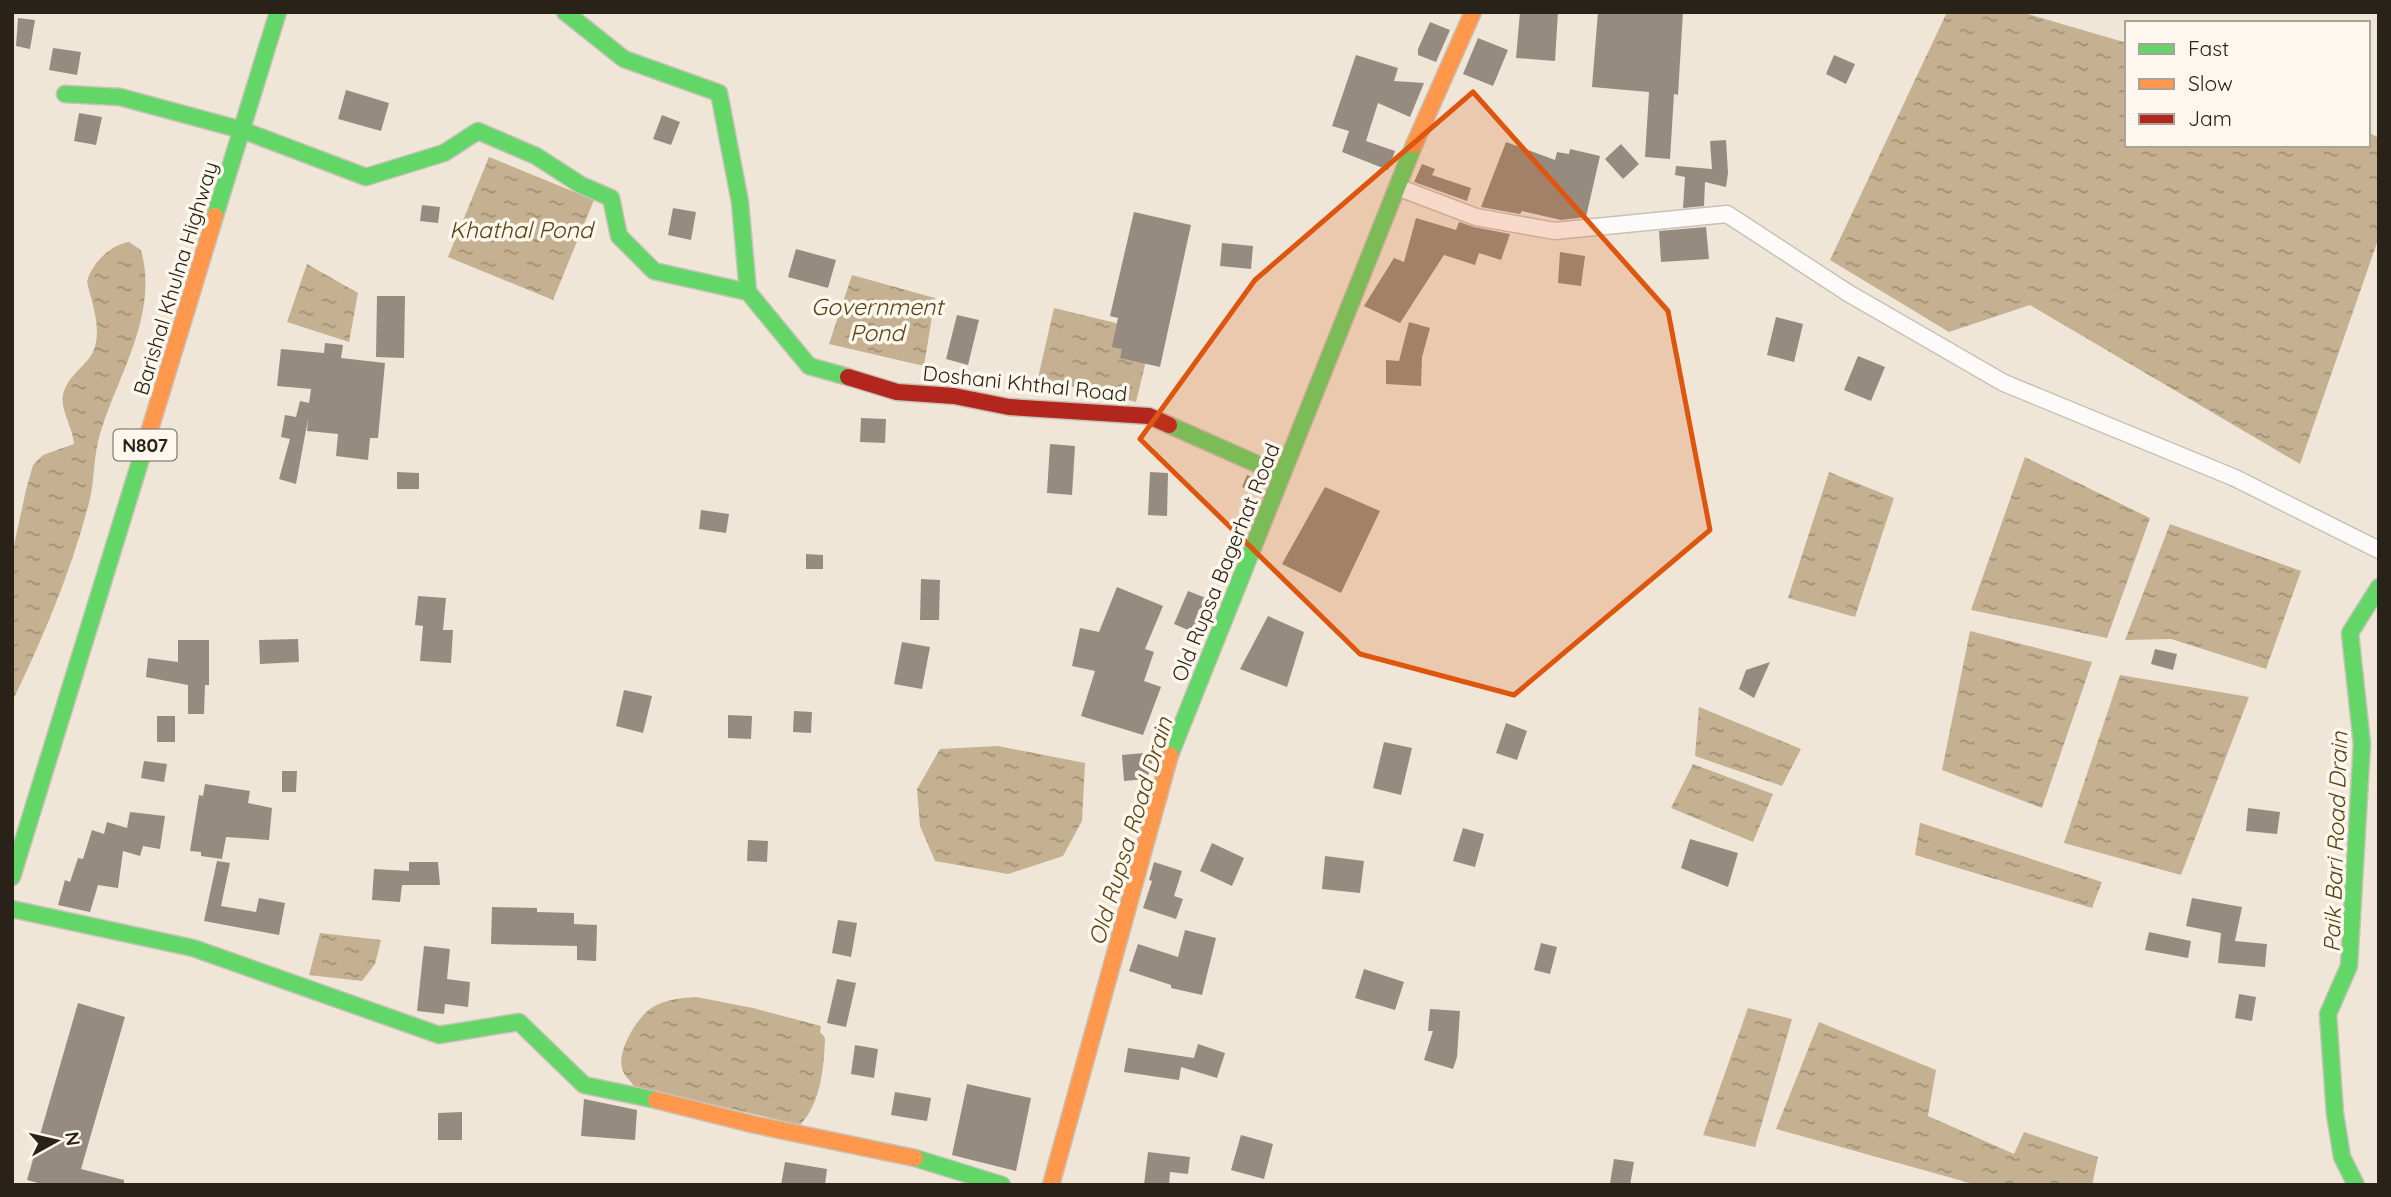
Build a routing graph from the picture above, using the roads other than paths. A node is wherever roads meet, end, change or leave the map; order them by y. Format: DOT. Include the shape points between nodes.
graph roads {
  1 [pos="278,12"];
  2 [pos="565,12"];
  3 [pos="1473,12"];
  4 [pos="65,94"];
  5 [pos="242,130"];
  6 [pos="1397,187"];
  7 [pos="748,292"];
  8 [pos="1282,475"];
  9 [pos="2379,550"];
  10 [pos="2379,587"];
  11 [pos="12,877"];
  12 [pos="12,909"];
  13 [pos="1002,1185"];
  14 [pos="1051,1185"];
  15 [pos="2356,1185"];
  1 -- 5 [label="main road, Barishal Khulna Highway / N807"];
  2 -- 7 [label="main road" via="624,59 719,93 740,202"];
  3 -- 6 [label="main road, Old Rupsa Bagerhat Road"];
  4 -- 5 [label="main road" via="120,97"];
  5 -- 7 [label="main road" via="366,177 444,153 478,131 536,156 611,198 619,236 654,271"];
  5 -- 11 [label="main road, Barishal Khulna Highway / N807"];
  6 -- 8 [label="main road, Old Rupsa Bagerhat Road"];
  6 -- 9 [label="street" via="1476,217 1555,231 1727,214 1848,293 2004,383 2235,478"];
  7 -- 8 [label="main road, Doshani Khthal Road" via="809,366 898,392 1010,407 1149,416"];
  8 -- 14 [label="main road, Old Rupsa Bagerhat Road" via="1167,764"];
  10 -- 15 [label="main road" via="2350,633 2362,744 2348,966 2328,1014 2334,1114 2342,1157"];
  12 -- 13 [label="main road" via="193,948 439,1035 519,1022 584,1085 907,1154"];
}
